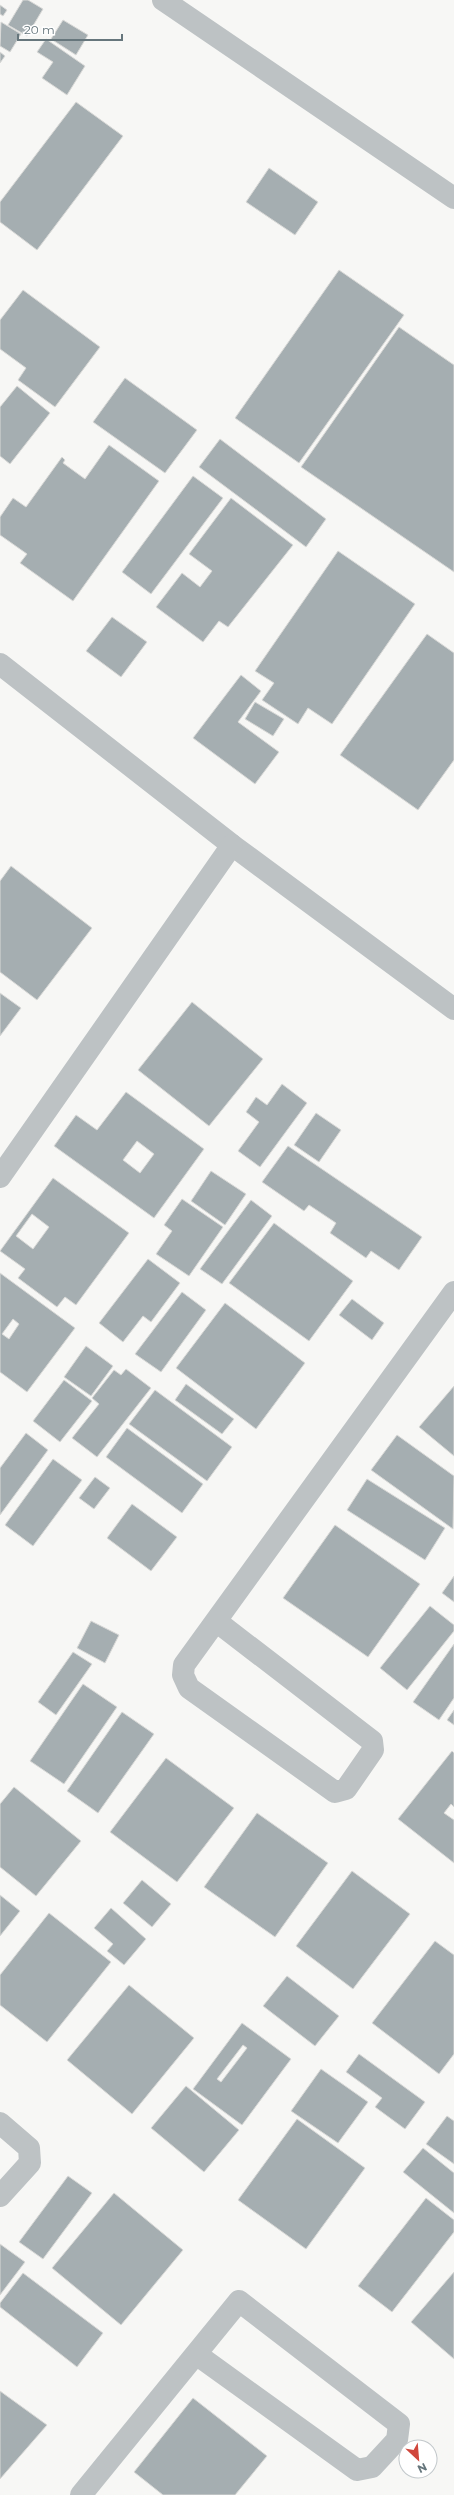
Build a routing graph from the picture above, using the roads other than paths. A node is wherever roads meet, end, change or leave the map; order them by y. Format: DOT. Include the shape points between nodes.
graph roads {
  1 [pos="163,0"];
  2 [pos="453,194"];
  3 [pos="0,664"];
  4 [pos="232,845"];
  5 [pos="454,1009"];
  6 [pos="0,1177"];
  7 [pos="454,1292"];
  8 [pos="216,1622"];
  9 [pos="0,2124"];
  10 [pos="0,2196"];
  11 [pos="196,2354"];
  12 [pos="81,2495"];
  1 -- 2 [label="street"];
  3 -- 4 [label="street"];
  4 -- 5 [label="street"];
  4 -- 6 [label="street"];
  7 -- 8 [label="street"];
  8 -- 8 [label="street" via="184,1665 183,1675 189,1688 335,1792 346,1789 373,1750 372,1741"];
  9 -- 10 [label="street" via="29,2148 30,2163"];
  11 -- 11 [label="street" via="239,2301 399,2424 397,2440 372,2468 357,2470"];
  11 -- 12 [label="street"];
}
